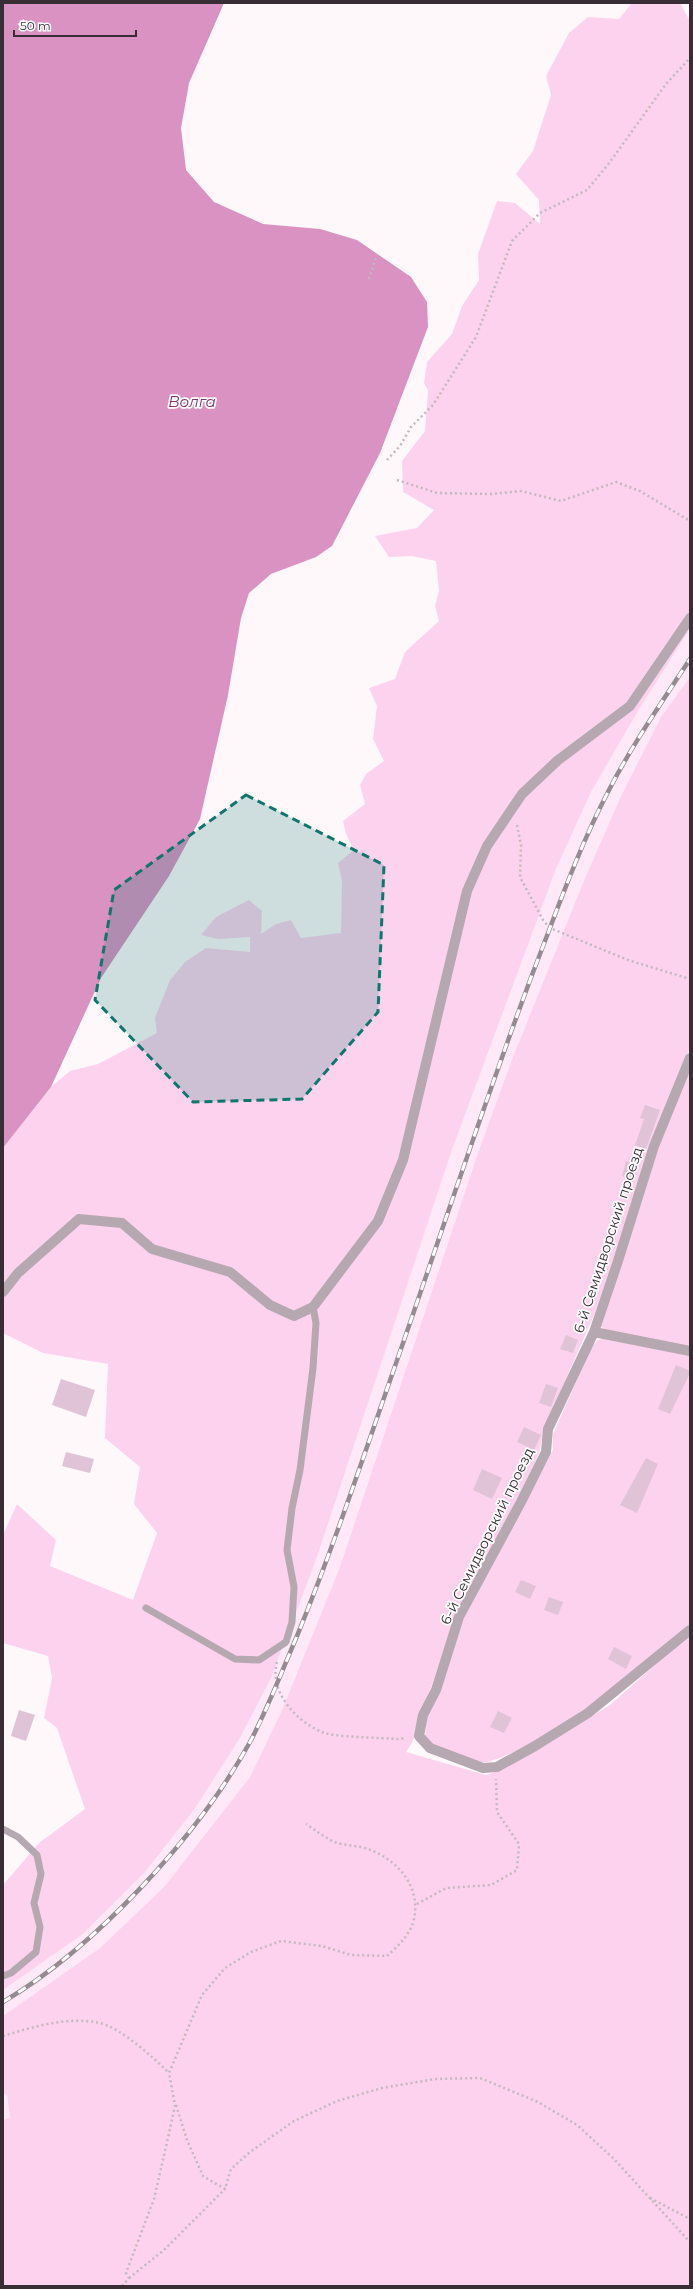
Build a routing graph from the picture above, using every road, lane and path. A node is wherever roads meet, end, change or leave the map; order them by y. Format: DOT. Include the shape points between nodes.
graph roads {
  1 [pos="690,58"];
  2 [pos="378,254"];
  3 [pos="369,279"];
  4 [pos="387,460"];
  5 [pos="397,480"];
  6 [pos="690,521"];
  7 [pos="690,618"];
  8 [pos="516,820"];
  9 [pos="690,979"];
  10 [pos="690,1058"];
  11 [pos="3,1292"];
  12 [pos="313,1307"];
  13 [pos="594,1332"];
  14 [pos="690,1351"];
  15 [pos="146,1608"];
  16 [pos="690,1630"];
  17 [pos="282,1645"];
  18 [pos="420,1736"];
  19 [pos="497,1767"];
  20 [pos="306,1824"];
  21 [pos="3,1829"];
  22 [pos="417,1904"];
  23 [pos="3,1976"];
  24 [pos="3,2036"];
  25 [pos="169,2073"];
  26 [pos="176,2104"];
  27 [pos="225,2189"];
  28 [pos="648,2196"];
  29 [pos="690,2219"];
  30 [pos="690,2242"];
  31 [pos="129,2278"];
  32 [pos="122,2286"];
  1 -- 4 [label="path" via="666,84 587,190 540,213 512,241 476,337 433,405 411,427 400,446"];
  2 -- 3 [label="path"];
  5 -- 6 [label="path" via="437,493 491,494 521,491 561,501 616,482 640,491"];
  7 -- 12 [label="street" via="630,706 557,761 522,794 487,846 467,892 403,1160 378,1221"];
  8 -- 9 [label="path" via="521,845 520,877 550,928 628,960"];
  10 -- 13 [label="street, 6-й Семидворский проезд" via="654,1146"];
  11 -- 12 [label="street" via="18,1273 79,1219 122,1223 152,1249 230,1272 270,1305 294,1316"];
  12 -- 17 [label="lane" via="316,1323 313,1368 287,1550 294,1587 292,1622 286,1642"];
  13 -- 14 [label="street"];
  13 -- 18 [label="street, 6-й Семидворский проезд" via="548,1429 546,1452 459,1617 436,1690 423,1715"];
  15 -- 17 [label="lane" via="235,1659 259,1660"];
  16 -- 19 [label="street" via="588,1713"];
  17 -- 18 [label="path" via="276,1669 282,1698 292,1710 322,1733 398,1739"];
  18 -- 19 [label="street" via="430,1748 483,1768"];
  19 -- 22 [label="path" via="497,1812 519,1844 517,1870 491,1885 446,1888"];
  20 -- 22 [label="path" via="333,1841 369,1850 399,1867 411,1887"];
  21 -- 23 [label="lane" via="18,1837 37,1855 41,1874 34,1902 40,1928 36,1952 11,1973"];
  22 -- 25 [label="path" via="409,1930 402,1942 387,1956 351,1955 322,1946 281,1941 250,1952 225,1968 202,1995"];
  24 -- 25 [label="path" via="40,2024 100,2023 152,2056"];
  25 -- 26 [label="path"];
  26 -- 27 [label="path" via="186,2140 203,2176"];
  26 -- 31 [label="path" via="154,2199 126,2272"];
  27 -- 28 [label="path" via="231,2169 250,2152 294,2121 337,2101 382,2088 428,2080 480,2078 538,2102 577,2125 614,2159"];
  27 -- 31 [label="path" via="164,2250"];
  28 -- 29 [label="path"];
  28 -- 30 [label="path"];
  31 -- 32 [label="path"];
}
